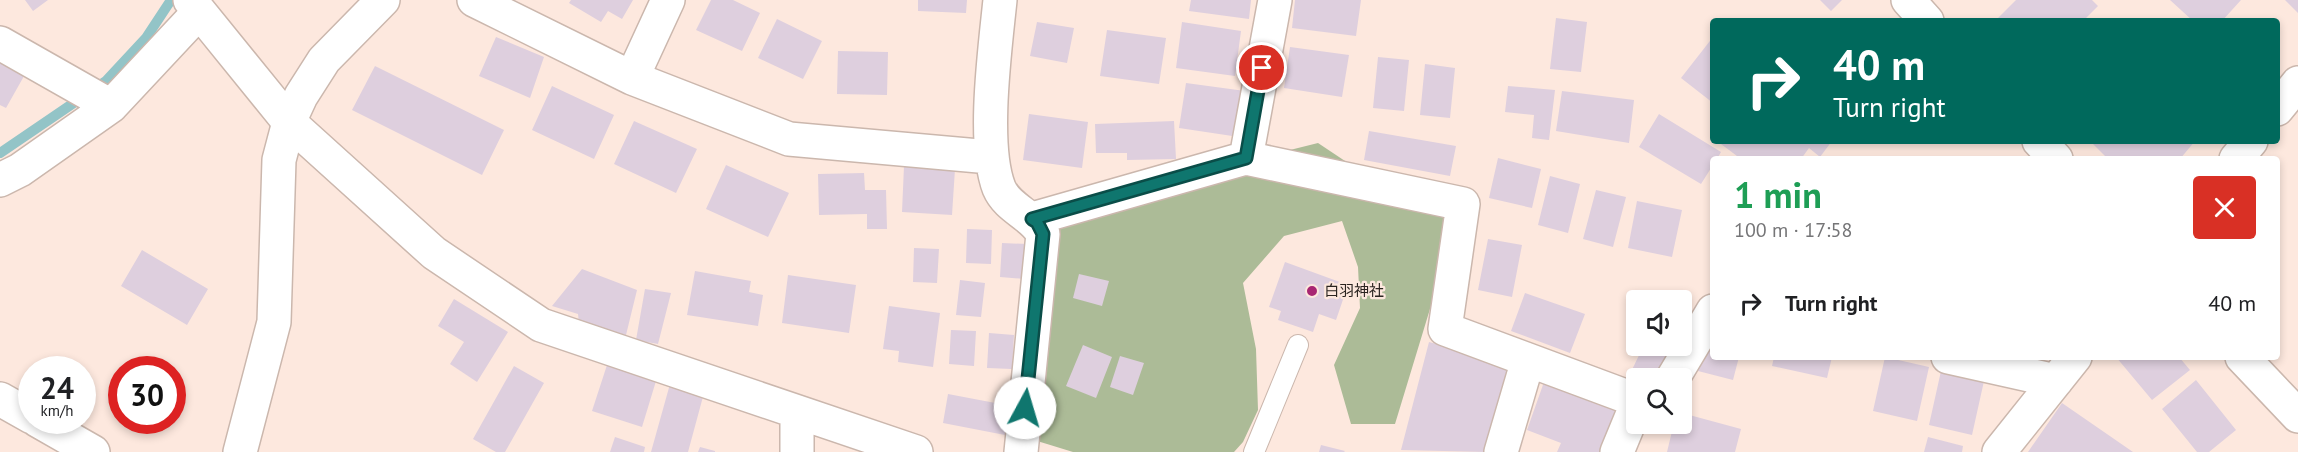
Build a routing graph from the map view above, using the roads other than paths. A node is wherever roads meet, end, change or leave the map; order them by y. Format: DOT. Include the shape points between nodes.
graph roads {
  1 [pos="383,0"];
  2 [pos="474,0"];
  3 [pos="668,0"];
  4 [pos="1000,0"];
  5 [pos="1275,0"];
  6 [pos="1908,0"];
  7 [pos="194,6"];
  8 [pos="1924,18"];
  9 [pos="0,43"];
  10 [pos="632,78"];
  11 [pos="2298,83"];
  12 [pos="2280,105"];
  13 [pos="111,106"];
  14 [pos="289,122"];
  15 [pos="2042,144"];
  16 [pos="2248,144"];
  17 [pos="2053,156"];
  18 [pos="2238,156"];
  19 [pos="990,157"];
  20 [pos="1246,158"];
  21 [pos="0,180"];
  22 [pos="1032,219"];
  23 [pos="1710,316"];
  24 [pos="1298,345"];
  25 [pos="1528,360"];
  26 [pos="1978,360"];
  27 [pos="2245,360"];
  28 [pos="1679,368"];
  29 [pos="2066,369"];
  30 [pos="1626,396"];
  31 [pos="0,399"];
  32 [pos="18,409"];
  33 [pos="797,413"];
  34 [pos="2298,416"];
  35 [pos="1626,430"];
  36 [pos="62,434"];
  37 [pos="93,452"];
  38 [pos="240,452"];
  39 [pos="797,452"];
  40 [pos="916,452"];
  41 [pos="1021,452"];
  42 [pos="1254,452"];
  43 [pos="1501,452"];
  44 [pos="1617,452"];
  45 [pos="1999,452"];
  1 -- 14 [label="main road" via="324,60"];
  2 -- 10 [label="main road"];
  3 -- 10 [label="main road"];
  4 -- 19 [label="main road"];
  5 -- 20 [label="main road"];
  6 -- 8 [label="main road"];
  7 -- 13 [label="main road"];
  7 -- 14 [label="main road"];
  9 -- 13 [label="main road"];
  10 -- 19 [label="main road" via="789,139"];
  11 -- 12 [label="main road"];
  13 -- 21 [label="main road"];
  14 -- 33 [label="main road" via="434,253 541,325"];
  14 -- 38 [label="main road" via="279,160 274,322"];
  15 -- 17 [label="main road"];
  16 -- 18 [label="main road"];
  19 -- 22 [label="main road" via="1000,190 1016,209"];
  20 -- 22 [label="main road"];
  20 -- 25 [label="main road" via="1463,204 1444,329"];
  22 -- 41 [label="main road" via="1043,234"];
  23 -- 28 [label="main road"];
  24 -- 42 [label="lane"];
  25 -- 30 [label="main road"];
  25 -- 43 [label="main road"];
  26 -- 29 [label="main road"];
  27 -- 34 [label="main road"];
  29 -- 45 [label="main road"];
  31 -- 32 [label="main road"];
  33 -- 39 [label="main road"];
  33 -- 40 [label="main road"];
  35 -- 44 [label="main road"];
  36 -- 37 [label="main road"];
}
